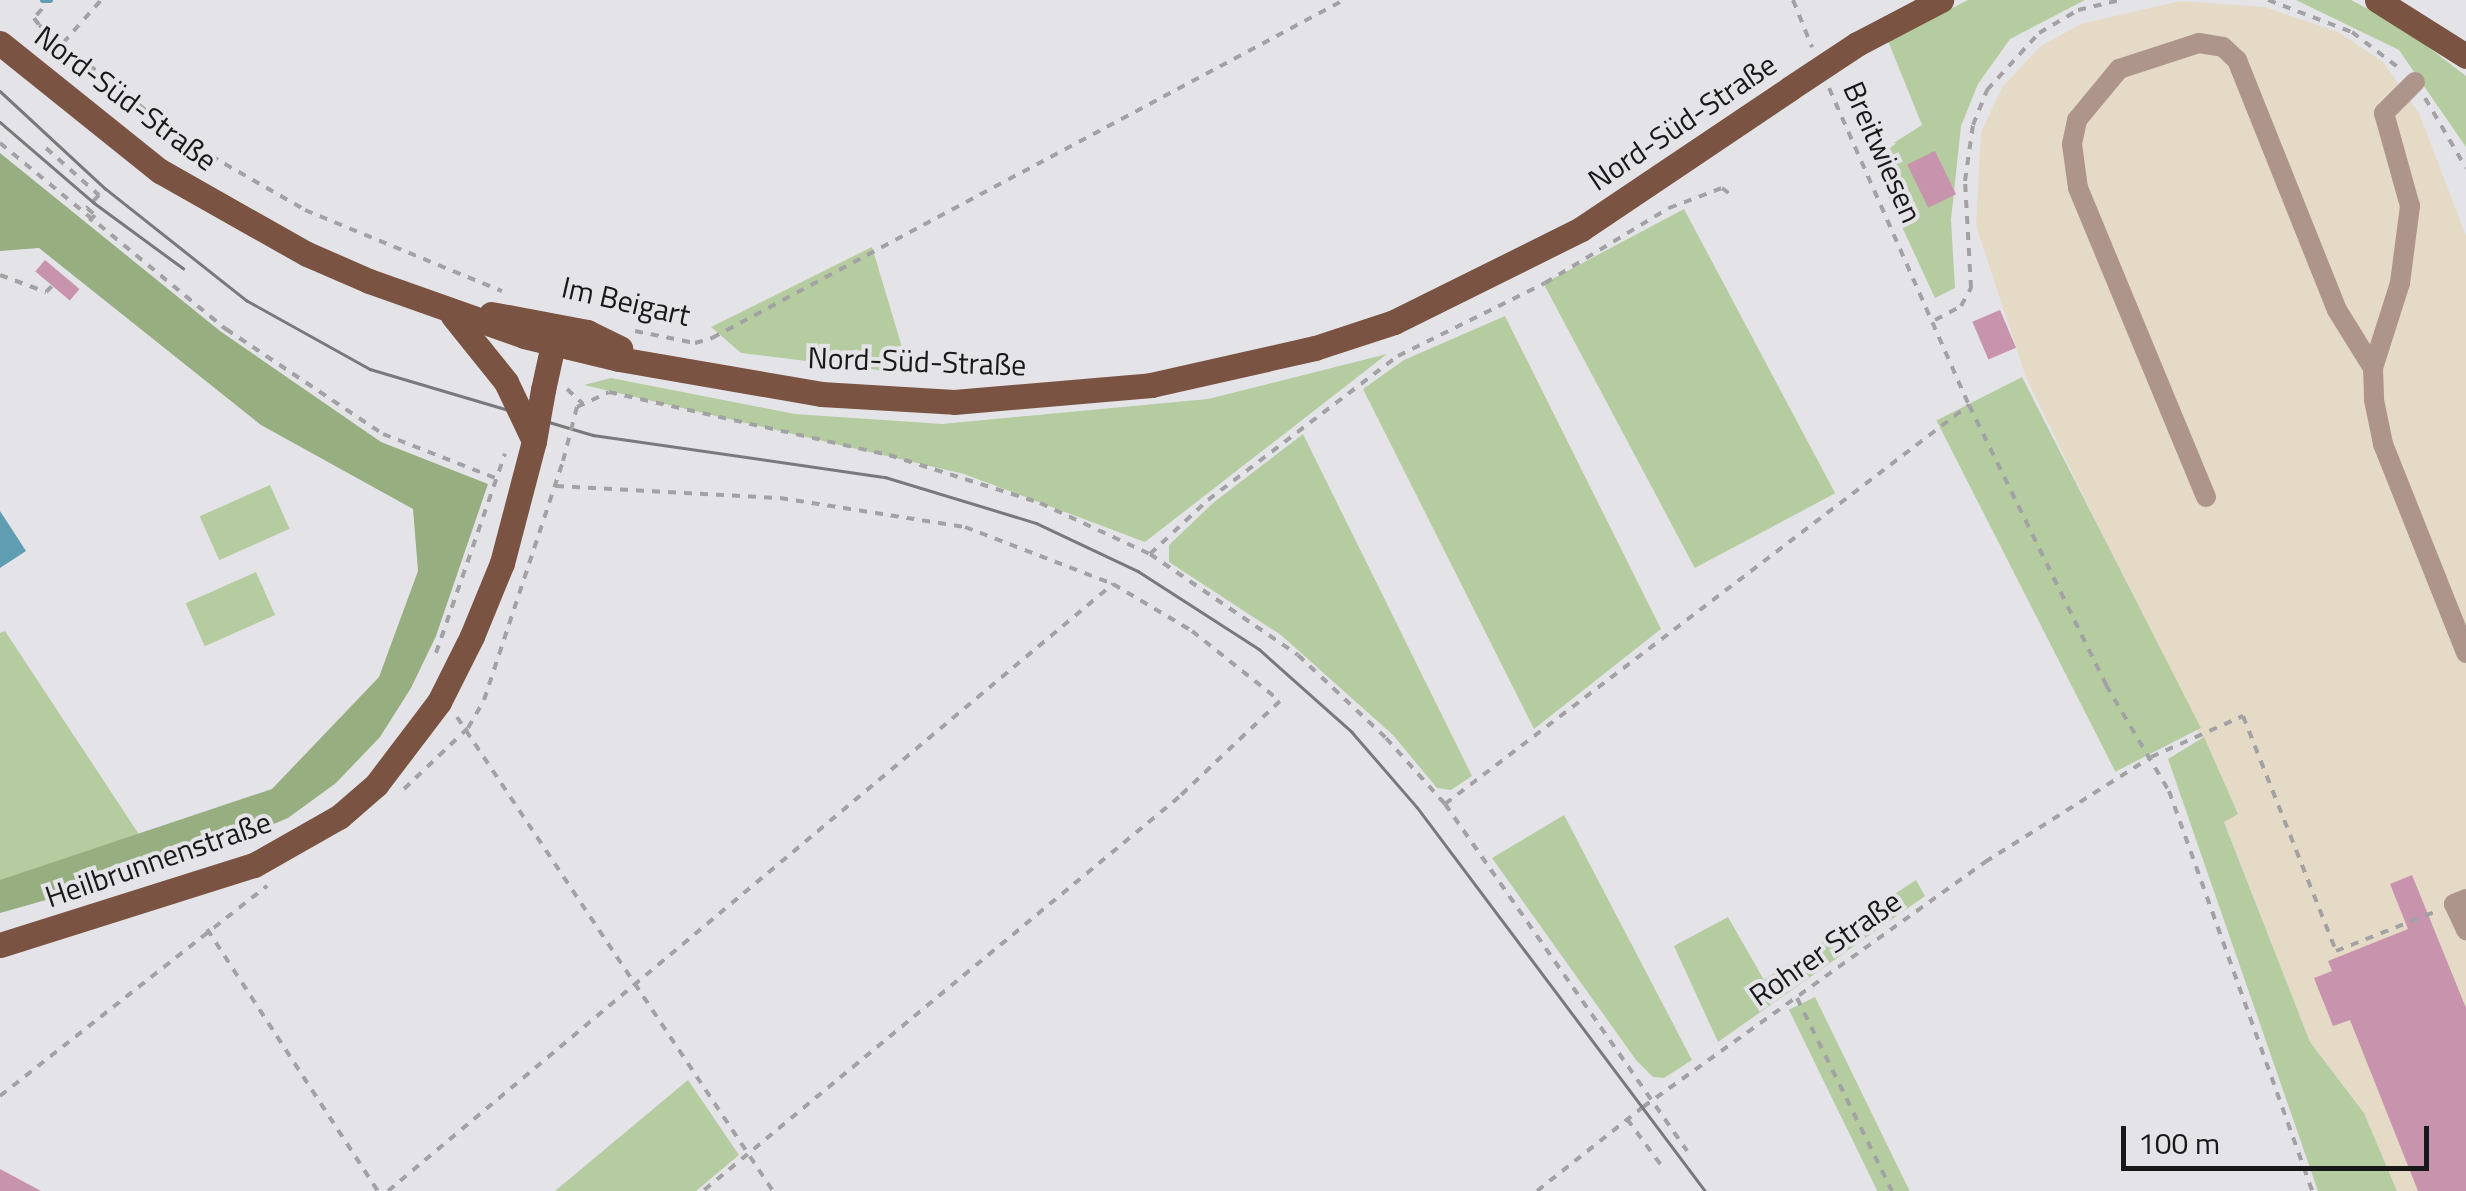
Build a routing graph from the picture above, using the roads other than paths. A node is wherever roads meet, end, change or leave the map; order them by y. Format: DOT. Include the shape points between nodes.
graph roads {
  1 [pos="1941,0"];
  2 [pos="2377,0"];
  3 [pos="0,42"];
  4 [pos="2466,56"];
  5 [pos="2415,82"];
  6 [pos="446,309"];
  7 [pos="553,344"];
  8 [pos="661,367"];
  9 [pos="2374,368"];
  10 [pos="524,448"];
  11 [pos="2206,497"];
  12 [pos="2466,653"];
  13 [pos="2460,901"];
  14 [pos="2466,930"];
  15 [pos="0,945"];
  1 -- 8 [label="main road, Nord-Süd-Straße, bridge" via="1857,44 1523,263 1394,322 1235,369 1059,397 954,402 821,394"];
  2 -- 4 [label="main road"];
  3 -- 6 [label="main road, Nord-Süd-Straße" via="114,138 208,201 307,254"];
  5 -- 9 [label="lane" via="2384,114 2410,206 2408,243"];
  6 -- 7 [label="main road, Nord-Süd-Straße"];
  6 -- 8 [label="main road" via="586,332"];
  6 -- 10 [label="main road, bridge" via="506,382"];
  7 -- 8 [label="main road, Nord-Süd-Straße"];
  7 -- 10 [label="main road, Heilbrunnenstraße, bridge"];
  9 -- 11 [label="lane" via="2337,310 2237,60 2223,47 2199,43 2119,69 2078,120 2072,144 2078,188"];
  9 -- 12 [label="lane" via="2383,444"];
  10 -- 15 [label="main road, Heilbrunnenstraße" via="524,484 472,636 439,702 376,785 339,817 254,866"];
  13 -- 14 [label="lane"];
}
